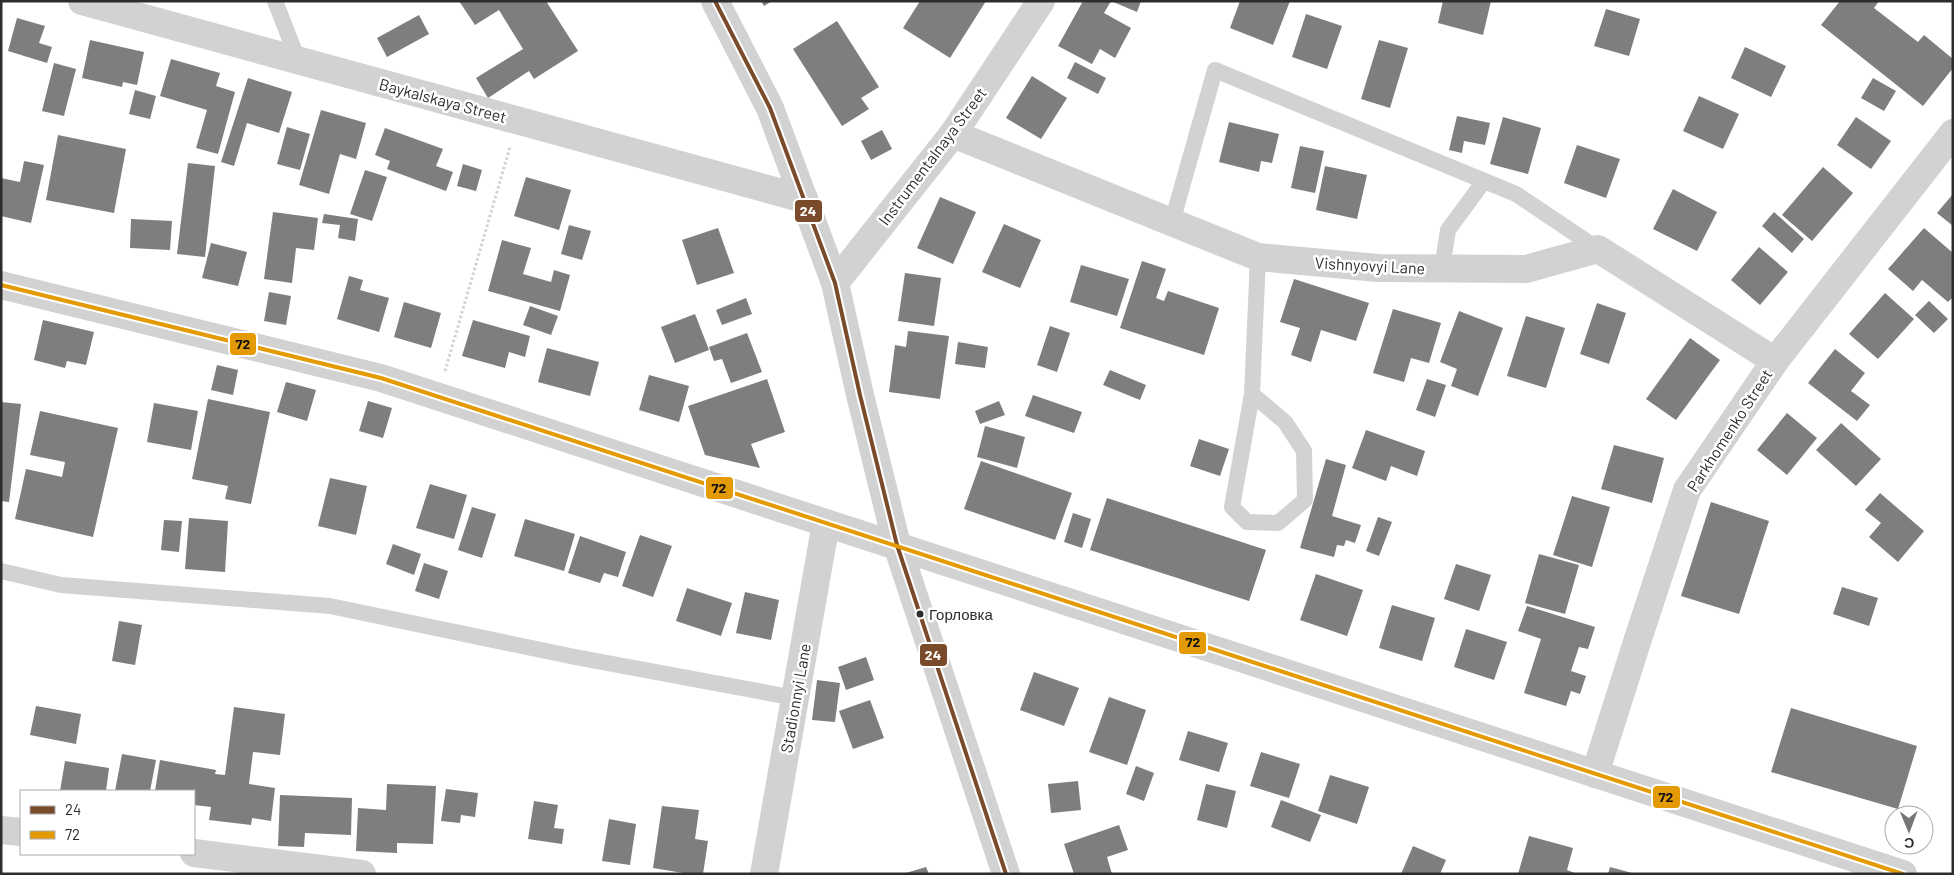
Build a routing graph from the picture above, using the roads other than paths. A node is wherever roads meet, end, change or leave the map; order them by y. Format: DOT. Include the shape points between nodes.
graph roads {
  1 [pos="82,1"];
  2 [pos="275,1"];
  3 [pos="716,1"];
  4 [pos="1041,1"];
  5 [pos="298,60"];
  6 [pos="1953,133"];
  7 [pos="953,134"];
  8 [pos="1484,181"];
  9 [pos="804,199"];
  10 [pos="1172,222"];
  11 [pos="1598,249"];
  12 [pos="1258,257"];
  13 [pos="1442,268"];
  14 [pos="835,283"];
  15 [pos="1,284"];
  16 [pos="1774,361"];
  17 [pos="1252,394"];
  18 [pos="826,523"];
  19 [pos="897,546"];
  20 [pos="1,572"];
  21 [pos="795,698"];
  22 [pos="1595,774"];
  23 [pos="1,830"];
  24 [pos="20,832"];
  25 [pos="195,853"];
  26 [pos="362,874"];
  27 [pos="764,874"];
  28 [pos="1006,874"];
  29 [pos="1903,874"];
  1 -- 5 [label="street, Baykalskaya Street"];
  2 -- 5 [label="lane"];
  3 -- 9 [label="street" via="770,108"];
  4 -- 7 [label="street, Instrumentalnaya Street"];
  5 -- 9 [label="street, Baykalskaya Street"];
  6 -- 16 [label="street, Parkhomenko Street"];
  7 -- 10 [label="street, Vishnyovyi Lane"];
  7 -- 14 [label="street, Instrumentalnaya Street"];
  8 -- 10 [label="lane" via="1215,70"];
  8 -- 11 [label="lane" via="1516,194"];
  8 -- 13 [label="lane" via="1448,230"];
  9 -- 14 [label="street"];
  10 -- 12 [label="street, Vishnyovyi Lane"];
  11 -- 13 [label="street, Vishnyovyi Lane" via="1526,269"];
  11 -- 16 [label="street"];
  12 -- 13 [label="street, Vishnyovyi Lane" via="1378,268"];
  12 -- 17 [label="lane"];
  14 -- 19 [label="street"];
  15 -- 18 [label="street" via="381,378"];
  16 -- 22 [label="street, Parkhomenko Street" via="1687,490"];
  17 -- 17 [label="lane" via="1232,507 1246,522 1278,523 1305,500 1304,451 1285,422"];
  18 -- 19 [label="street"];
  18 -- 21 [label="street, Stadionnyi Lane"];
  19 -- 22 [label="street"];
  19 -- 28 [label="street"];
  20 -- 21 [label="lane" via="61,585 330,606"];
  21 -- 27 [label="street, Stadionnyi Lane"];
  22 -- 29 [label="street"];
  23 -- 24 [label="street"];
  25 -- 26 [label="street"];
}
